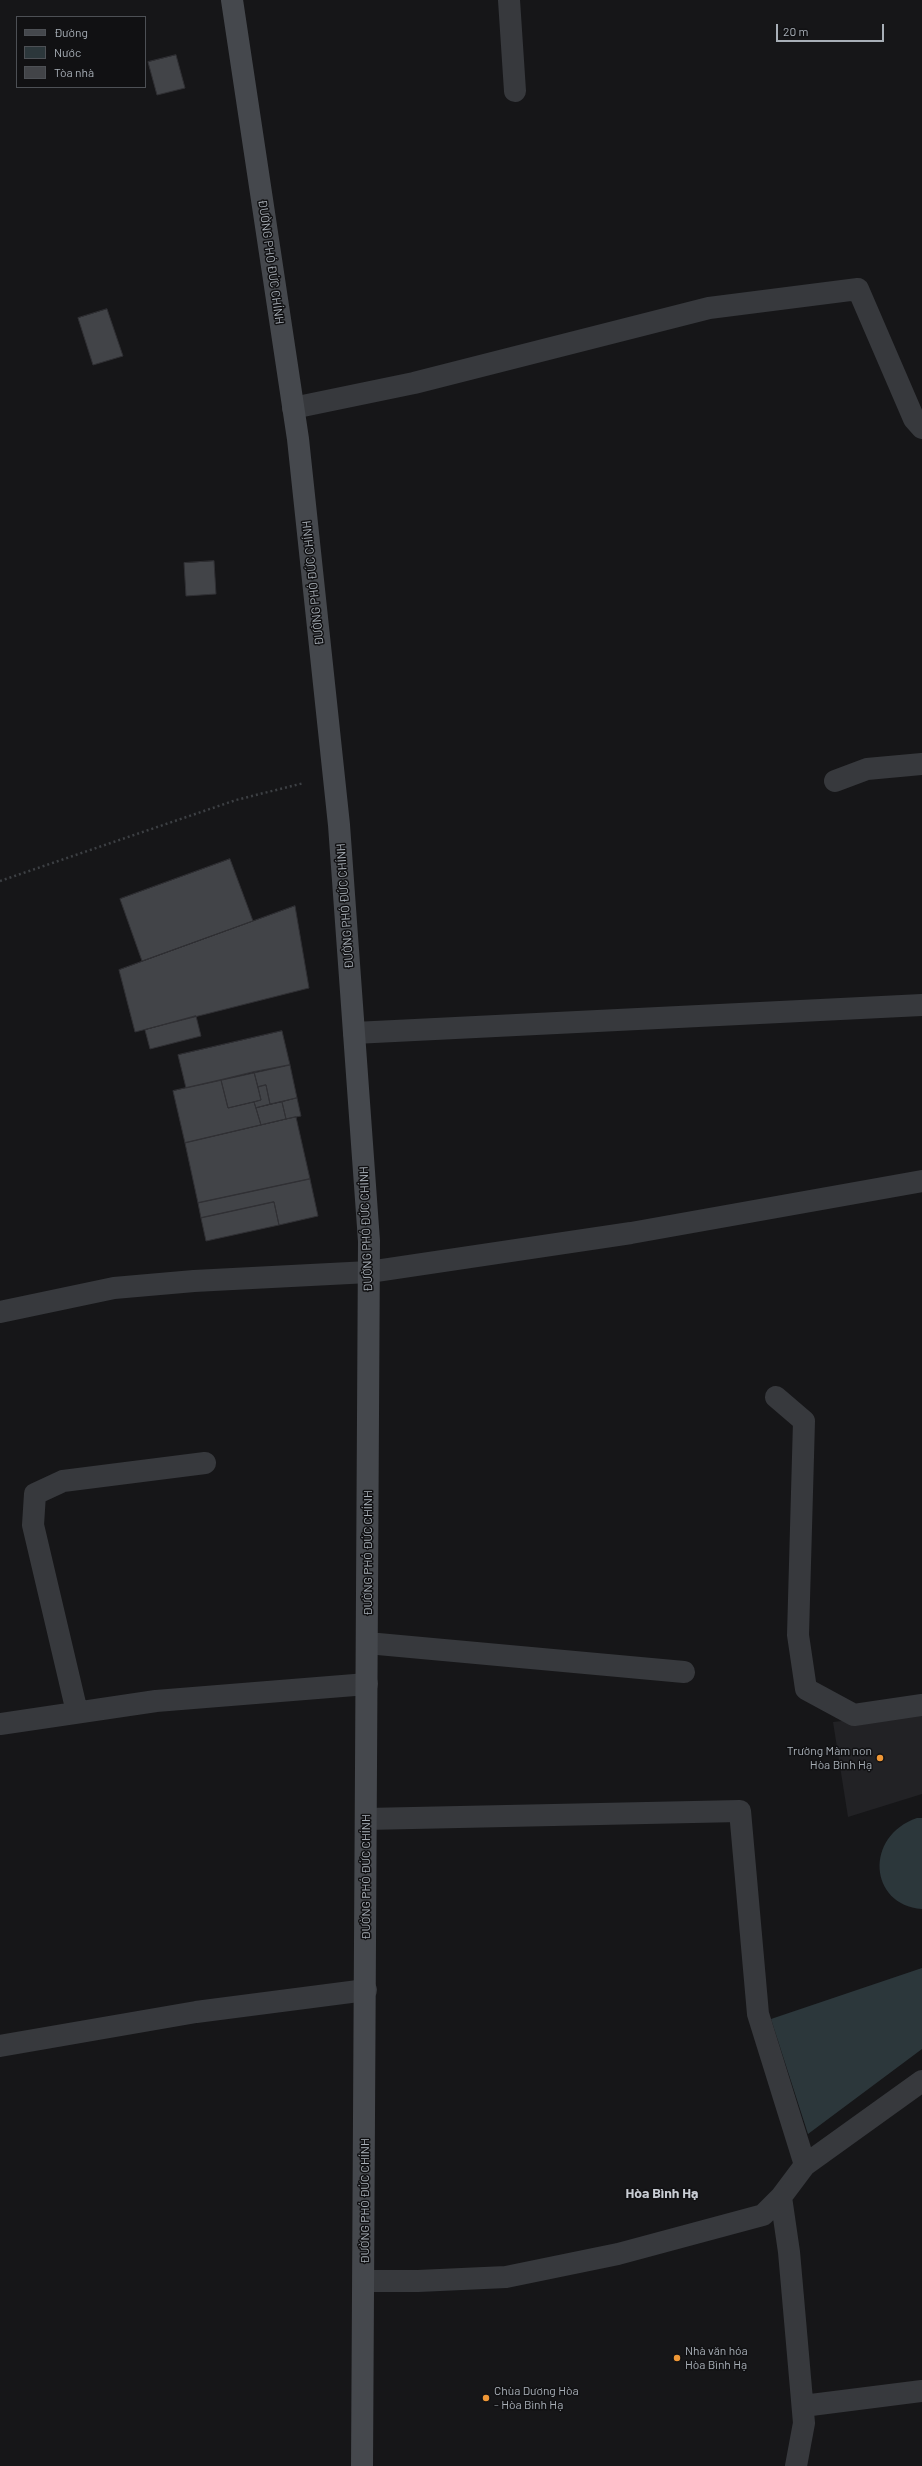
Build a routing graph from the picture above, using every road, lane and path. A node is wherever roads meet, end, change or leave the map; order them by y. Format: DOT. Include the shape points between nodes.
graph roads {
  1 [pos="232,0"];
  2 [pos="509,0"];
  3 [pos="515,92"];
  4 [pos="292,408"];
  5 [pos="922,428"];
  6 [pos="922,764"];
  7 [pos="334,775"];
  8 [pos="835,781"];
  9 [pos="0,881"];
  10 [pos="922,1005"];
  11 [pos="354,1032"];
  12 [pos="922,1181"];
  13 [pos="369,1272"];
  14 [pos="0,1312"];
  15 [pos="776,1397"];
  16 [pos="205,1463"];
  17 [pos="368,1643"];
  18 [pos="684,1672"];
  19 [pos="367,1684"];
  20 [pos="922,1705"];
  21 [pos="77,1712"];
  22 [pos="0,1724"];
  23 [pos="366,1819"];
  24 [pos="366,1990"];
  25 [pos="0,2046"];
  26 [pos="922,2081"];
  27 [pos="805,2165"];
  28 [pos="781,2197"];
  29 [pos="365,2281"];
  30 [pos="922,2391"];
  31 [pos="802,2406"];
  32 [pos="362,2466"];
  33 [pos="796,2466"];
  1 -- 4 [label="main road, ĐƯỜNG PHÓ ĐỨC CHÍNH"];
  2 -- 3 [label="street"];
  4 -- 5 [label="street" via="414,382 709,308 858,289 914,419"];
  4 -- 7 [label="main road, ĐƯỜNG PHÓ ĐỨC CHÍNH"];
  6 -- 8 [label="street" via="867,769"];
  7 -- 9 [label="path" via="236,800"];
  7 -- 11 [label="main road, ĐƯỜNG PHÓ ĐỨC CHÍNH" via="340,825"];
  10 -- 11 [label="street"];
  11 -- 13 [label="main road, ĐƯỜNG PHÓ ĐỨC CHÍNH"];
  12 -- 13 [label="street" via="631,1233"];
  13 -- 14 [label="street" via="114,1288"];
  13 -- 17 [label="main road, ĐƯỜNG PHÓ ĐỨC CHÍNH"];
  15 -- 20 [label="street" via="804,1421 798,1635 806,1689 854,1715"];
  16 -- 21 [label="street" via="63,1481 35,1494 33,1525"];
  17 -- 18 [label="street"];
  17 -- 19 [label="main road, ĐƯỜNG PHÓ ĐỨC CHÍNH"];
  19 -- 21 [label="street" via="156,1701"];
  19 -- 23 [label="main road, ĐƯỜNG PHÓ ĐỨC CHÍNH"];
  21 -- 22 [label="street"];
  23 -- 24 [label="main road, ĐƯỜNG PHÓ ĐỨC CHÍNH"];
  23 -- 27 [label="street" via="740,1810 758,2014"];
  24 -- 25 [label="street" via="196,2012"];
  24 -- 29 [label="main road, ĐƯỜNG PHÓ ĐỨC CHÍNH"];
  26 -- 27 [label="street"];
  27 -- 28 [label="street"];
  28 -- 29 [label="street" via="763,2215 618,2254 506,2277"];
  28 -- 31 [label="street" via="789,2252"];
  29 -- 32 [label="main road, ĐƯỜNG PHÓ ĐỨC CHÍNH"];
  30 -- 31 [label="street"];
  31 -- 33 [label="street" via="804,2423"];
}
